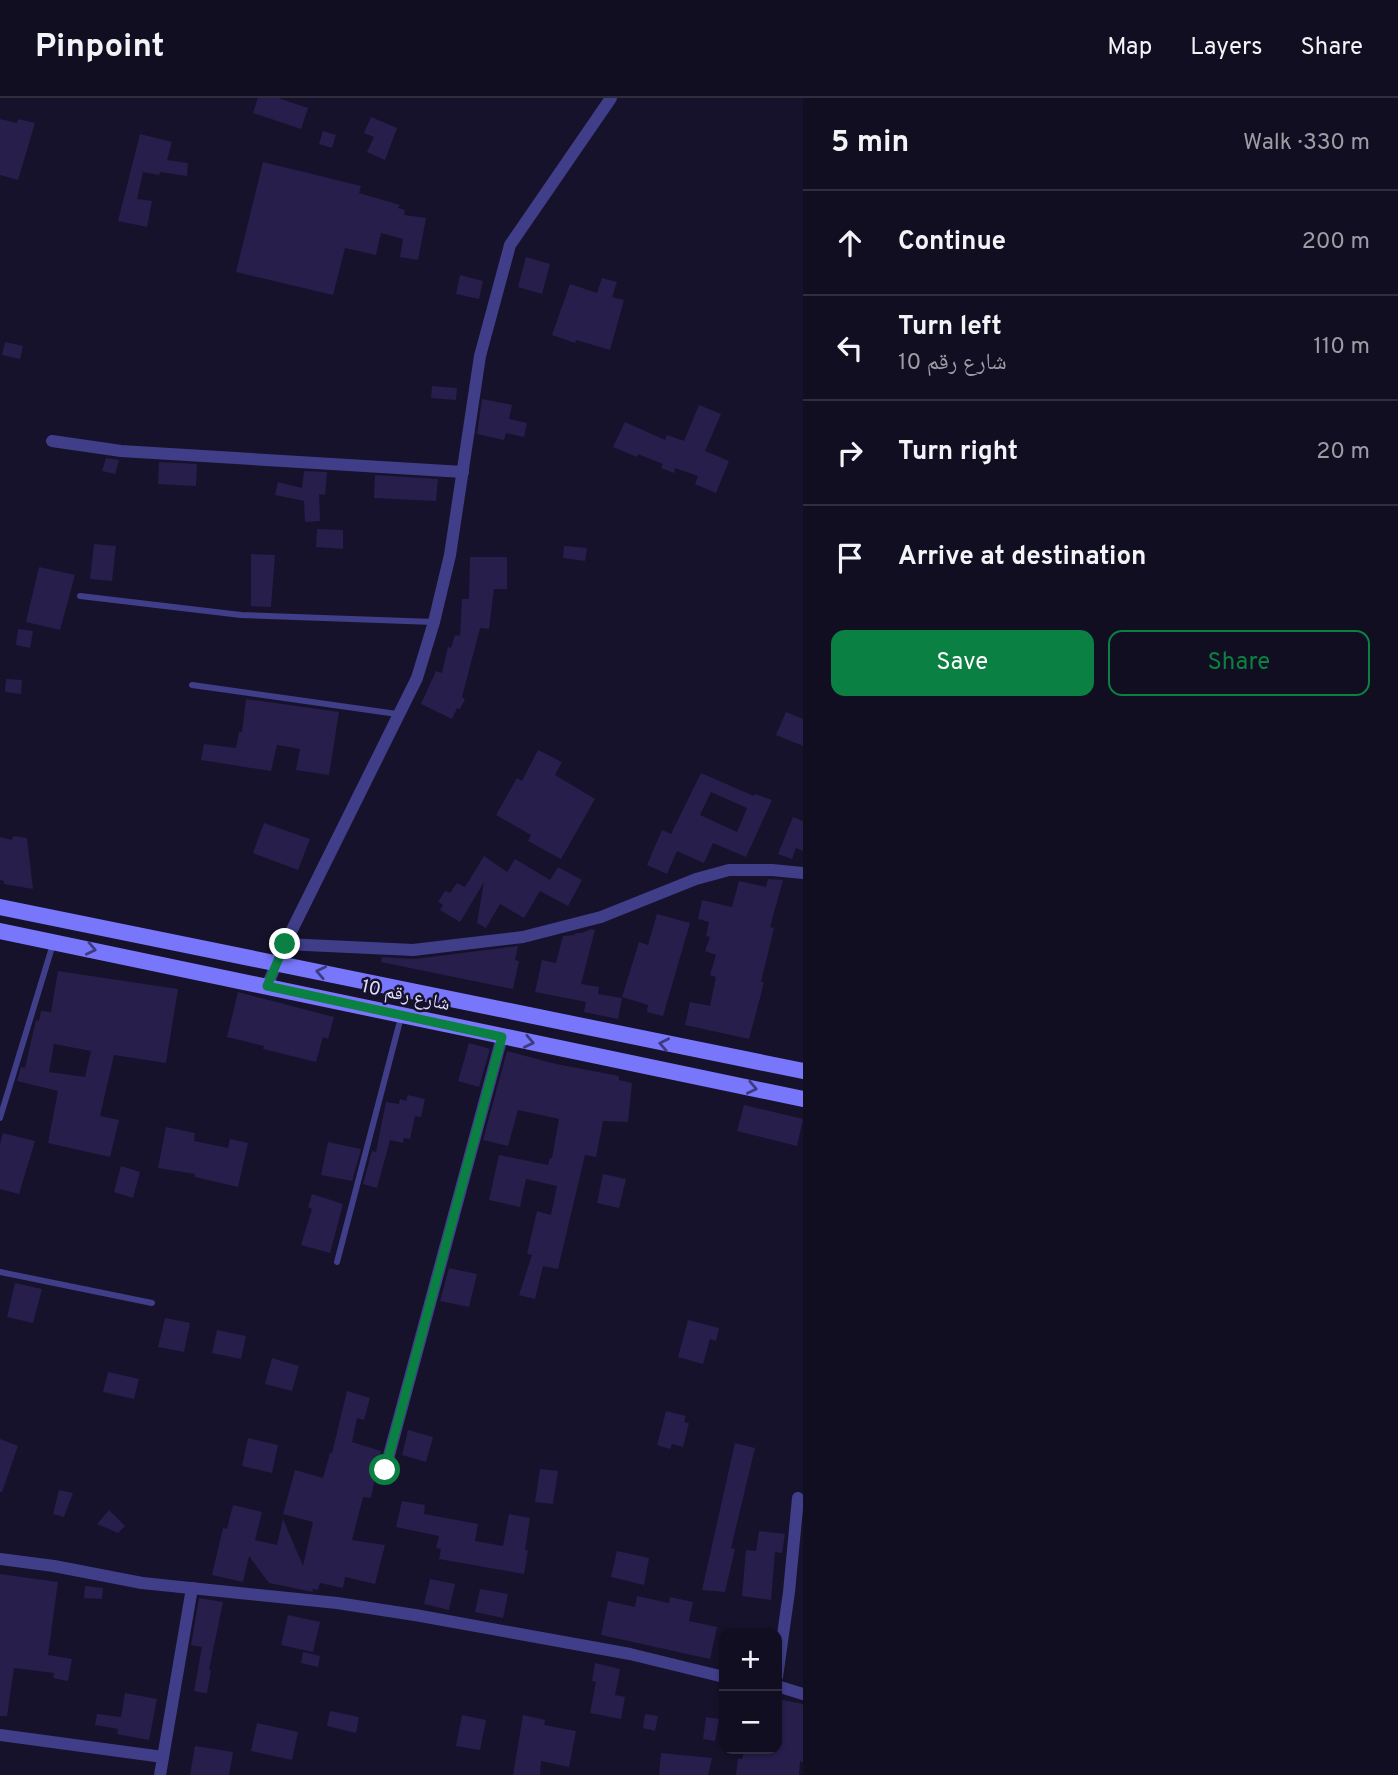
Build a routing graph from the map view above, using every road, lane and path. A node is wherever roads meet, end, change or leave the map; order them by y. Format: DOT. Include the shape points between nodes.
graph roads {
  1 [pos="611,98"];
  2 [pos="52,441"];
  3 [pos="463,472"];
  4 [pos="80,596"];
  5 [pos="434,622"];
  6 [pos="192,685"];
  7 [pos="397,714"];
  8 [pos="803,873"];
  9 [pos="0,907"];
  10 [pos="0,931"];
  11 [pos="54,942"];
  12 [pos="285,944"];
  13 [pos="277,962"];
  14 [pos="267,986"];
  15 [pos="401,1015"];
  16 [pos="502,1037"];
  17 [pos="803,1071"];
  18 [pos="803,1100"];
  19 [pos="0,1118"];
  20 [pos="337,1262"];
  21 [pos="0,1272"];
  22 [pos="152,1303"];
  23 [pos="385,1470"];
  24 [pos="798,1498"];
  25 [pos="0,1559"];
  26 [pos="192,1588"];
  27 [pos="782,1642"];
  28 [pos="719,1676"];
  29 [pos="782,1688"];
  30 [pos="803,1694"];
  31 [pos="0,1735"];
  32 [pos="163,1757"];
  33 [pos="159,1775"];
  1 -- 3 [label="street" via="510,244 480,356"];
  2 -- 3 [label="street" via="121,451"];
  3 -- 5 [label="street"];
  4 -- 5 [label="lane" via="241,615"];
  5 -- 7 [label="street" via="417,678"];
  6 -- 7 [label="lane"];
  7 -- 12 [label="street"];
  8 -- 12 [label="street" via="729,870 601,917 523,937 413,950"];
  9 -- 13 [label="main road, شارع رقم 10"];
  10 -- 11 [label="main road, شارع رقم 10"];
  11 -- 14 [label="main road, شارع رقم 10, one-way"];
  11 -- 19 [label="lane"];
  12 -- 13 [label="street"];
  13 -- 14 [label="street"];
  17 -- 13 [label="main road, شارع رقم 10, one-way"];
  14 -- 15 [label="main road, شارع رقم 10"];
  15 -- 16 [label="main road, شارع رقم 10"];
  15 -- 20 [label="lane"];
  16 -- 18 [label="main road, شارع رقم 10, one-way"];
  16 -- 23 [label="street"];
  21 -- 22 [label="lane"];
  24 -- 27 [label="street"];
  25 -- 26 [label="street"];
  26 -- 28 [label="street" via="415,1615 630,1654"];
  26 -- 32 [label="street"];
  29 -- 30 [label="street"];
  31 -- 32 [label="street"];
  32 -- 33 [label="street"];
}
